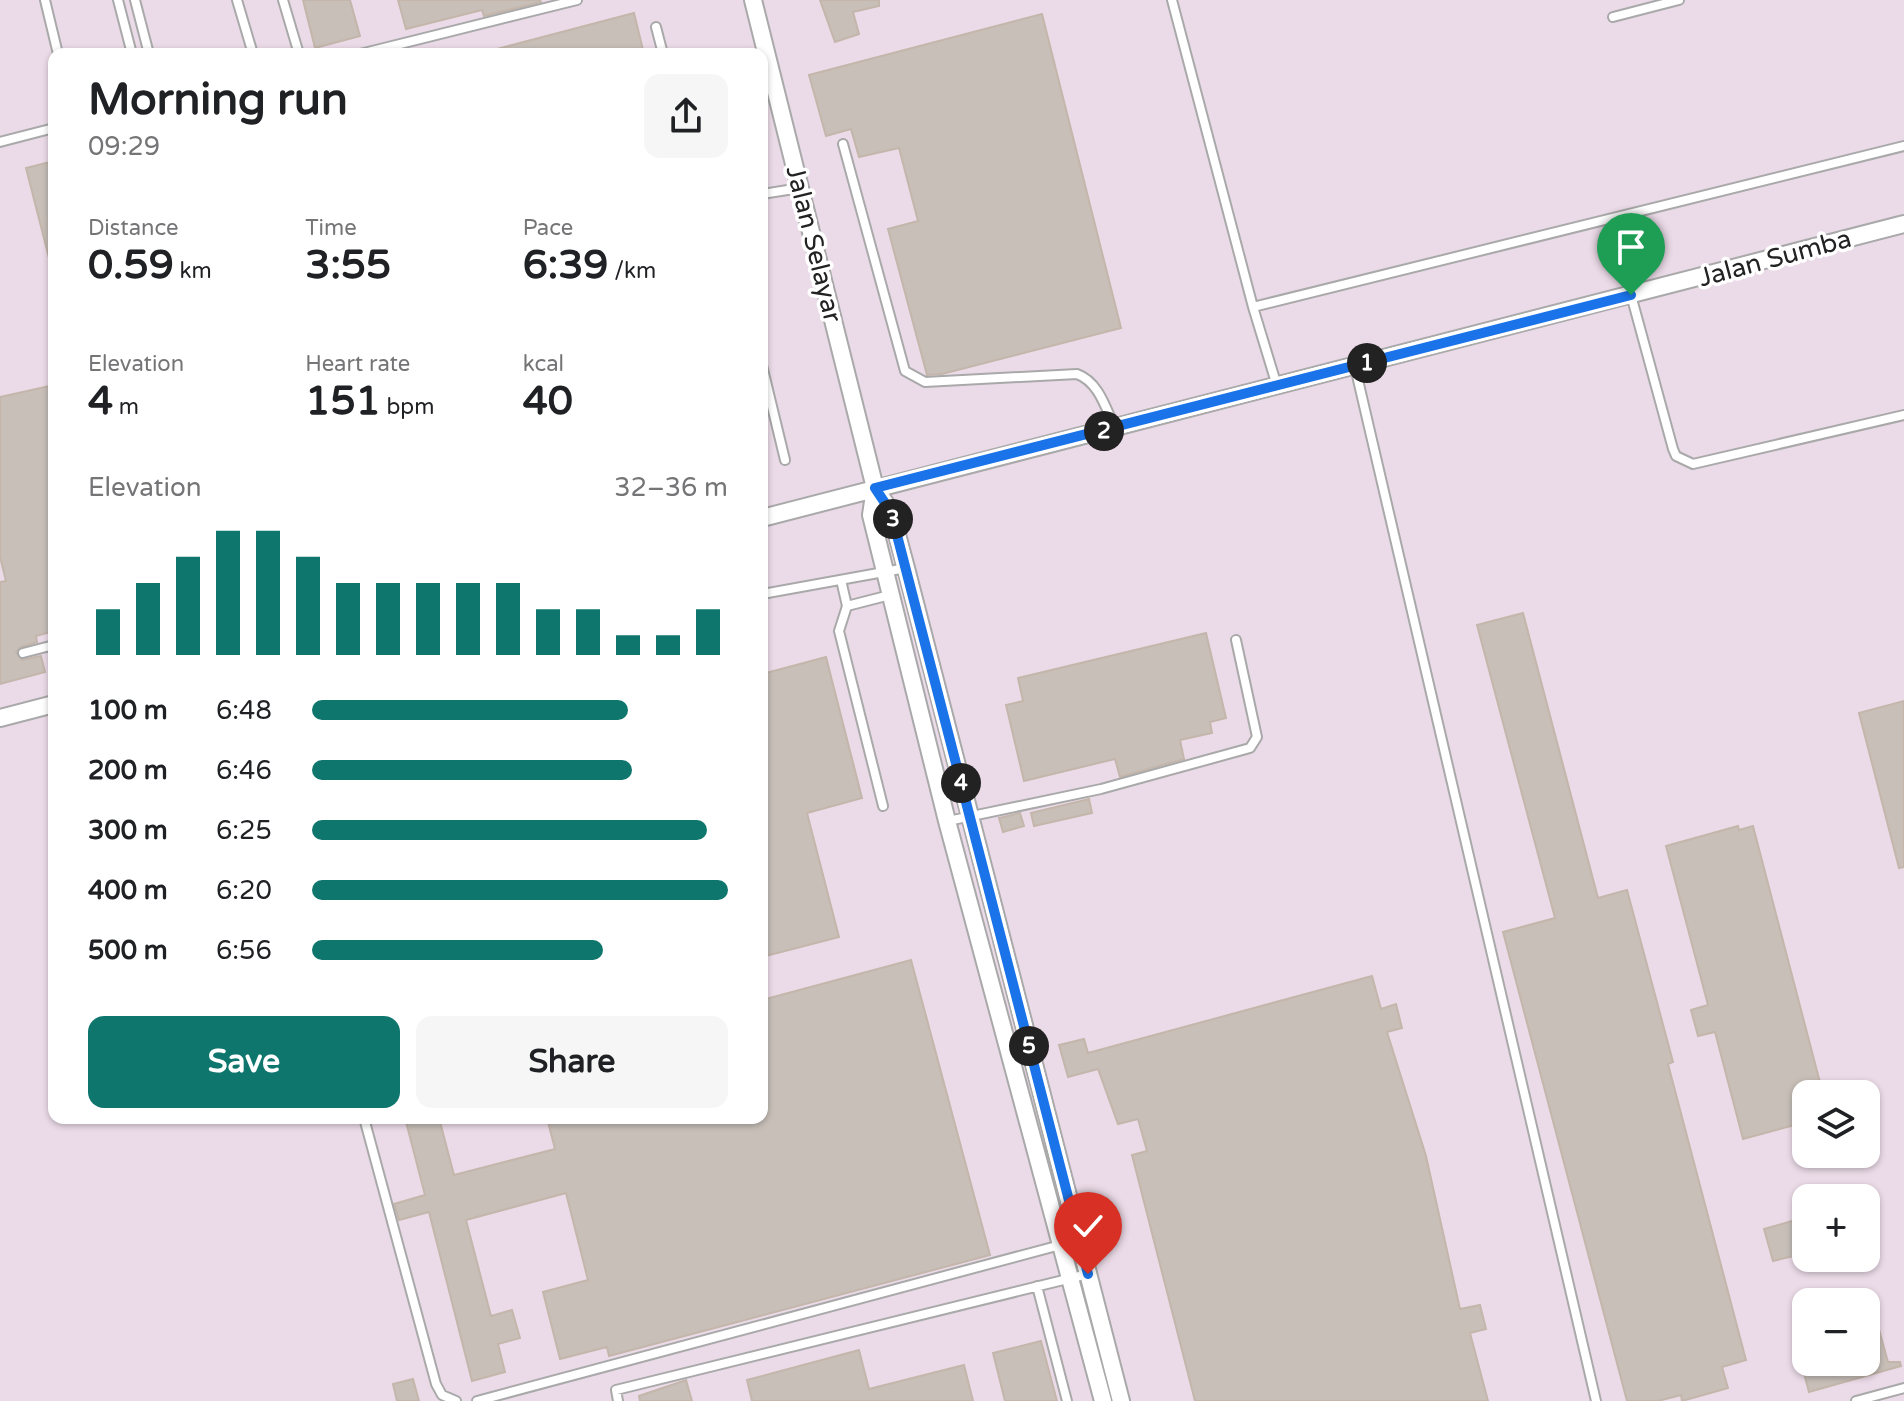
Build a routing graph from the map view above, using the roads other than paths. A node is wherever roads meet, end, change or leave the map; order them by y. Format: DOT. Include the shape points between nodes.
graph roads {
  1 [pos="45,0"];
  2 [pos="118,0"];
  3 [pos="137,0"];
  4 [pos="237,0"];
  5 [pos="283,0"];
  6 [pos="577,0"];
  7 [pos="753,0"];
  8 [pos="1172,0"];
  9 [pos="1679,0"];
  10 [pos="1613,17"];
  11 [pos="656,27"];
  12 [pos="57,48"];
  13 [pos="130,48"];
  14 [pos="148,48"];
  15 [pos="251,48"];
  16 [pos="297,48"];
  17 [pos="384,48"];
  18 [pos="661,48"];
  19 [pos="765,48"];
  20 [pos="768,60"];
  21 [pos="48,129"];
  22 [pos="0,140"];
  23 [pos="843,144"];
  24 [pos="1904,146"];
  25 [pos="800,188"];
  26 [pos="768,193"];
  27 [pos="1904,224"];
  28 [pos="1631,295"];
  29 [pos="1253,307"];
  30 [pos="1355,367"];
  31 [pos="1277,387"];
  32 [pos="768,390"];
  33 [pos="1904,415"];
  34 [pos="1115,429"];
  35 [pos="785,460"];
  36 [pos="875,488"];
  37 [pos="768,516"];
  38 [pos="906,568"];
  39 [pos="886,571"];
  40 [pos="841,580"];
  41 [pos="768,593"];
  42 [pos="891,595"];
  43 [pos="847,606"];
  44 [pos="1236,640"];
  45 [pos="48,647"];
  46 [pos="23,653"];
  47 [pos="48,706"];
  48 [pos="0,718"];
  49 [pos="883,806"];
  50 [pos="969,815"];
  51 [pos="947,821"];
  52 [pos="1002,940"];
  53 [pos="981,944"];
  54 [pos="1043,1102"];
  55 [pos="1024,1105"];
  56 [pos="366,1124"];
  57 [pos="1070,1242"];
  58 [pos="1079,1275"];
  59 [pos="1037,1286"];
  60 [pos="1101,1359"];
  61 [pos="1904,1388"];
  62 [pos="456,1401"];
  63 [pos="477,1401"];
  64 [pos="618,1401"];
  65 [pos="1067,1401"];
  66 [pos="1103,1401"];
  67 [pos="1121,1401"];
  68 [pos="1596,1401"];
  69 [pos="1856,1401"];
  1 -- 12 [label="lane"];
  2 -- 13 [label="lane"];
  3 -- 14 [label="lane"];
  4 -- 15 [label="lane"];
  5 -- 16 [label="lane"];
  6 -- 17 [label="lane"];
  7 -- 19 [label="street, Jalan Selayar"];
  8 -- 29 [label="lane"];
  9 -- 10 [label="lane"];
  11 -- 18 [label="lane"];
  20 -- 25 [label="street, Jalan Selayar"];
  21 -- 22 [label="lane"];
  23 -- 34 [label="lane" via="905,371 925,382 1077,374 1098,391"];
  24 -- 29 [label="lane"];
  25 -- 26 [label="lane"];
  25 -- 36 [label="street, Jalan Selayar"];
  27 -- 28 [label="street, Jalan Sumba"];
  28 -- 30 [label="street, Jalan Sumba"];
  28 -- 33 [label="lane" via="1673,449 1681,460 1693,464"];
  29 -- 31 [label="lane"];
  30 -- 31 [label="street, Jalan Sumba"];
  30 -- 68 [label="lane"];
  31 -- 34 [label="street, Jalan Sumba"];
  32 -- 35 [label="lane"];
  34 -- 36 [label="street, Jalan Sumba"];
  36 -- 37 [label="street, Jalan Sumba"];
  36 -- 38 [label="street, Jalan Selayar" via="891,512"];
  36 -- 39 [label="street, Jalan Selayar" via="871,515"];
  38 -- 39 [label="lane"];
  38 -- 50 [label="street, Jalan Selayar"];
  39 -- 40 [label="lane"];
  39 -- 42 [label="street, Jalan Selayar"];
  40 -- 41 [label="lane"];
  40 -- 43 [label="lane"];
  42 -- 43 [label="lane"];
  42 -- 51 [label="street, Jalan Selayar"];
  43 -- 49 [label="lane" via="839,631"];
  44 -- 50 [label="lane" via="1257,737 1250,748 1101,789"];
  45 -- 46 [label="lane"];
  47 -- 48 [label="street"];
  50 -- 51 [label="lane"];
  50 -- 52 [label="street, Jalan Selayar"];
  51 -- 53 [label="street, Jalan Selayar"];
  52 -- 53 [label="street"];
  52 -- 54 [label="street, Jalan Selayar"];
  53 -- 55 [label="street, Jalan Selayar"];
  54 -- 55 [label="street"];
  54 -- 57 [label="street, Jalan Selayar"];
  55 -- 57 [label="street, Jalan Selayar"];
  56 -- 62 [label="lane" via="436,1384 442,1395"];
  57 -- 58 [label="street, Jalan Selayar"];
  57 -- 63 [label="lane"];
  58 -- 59 [label="lane"];
  58 -- 60 [label="street, Jalan Selayar"];
  59 -- 64 [label="lane" via="616,1390"];
  59 -- 65 [label="lane"];
  60 -- 66 [label="street, Jalan Selayar"];
  60 -- 67 [label="street, Jalan Selayar"];
  61 -- 69 [label="lane"];
}
